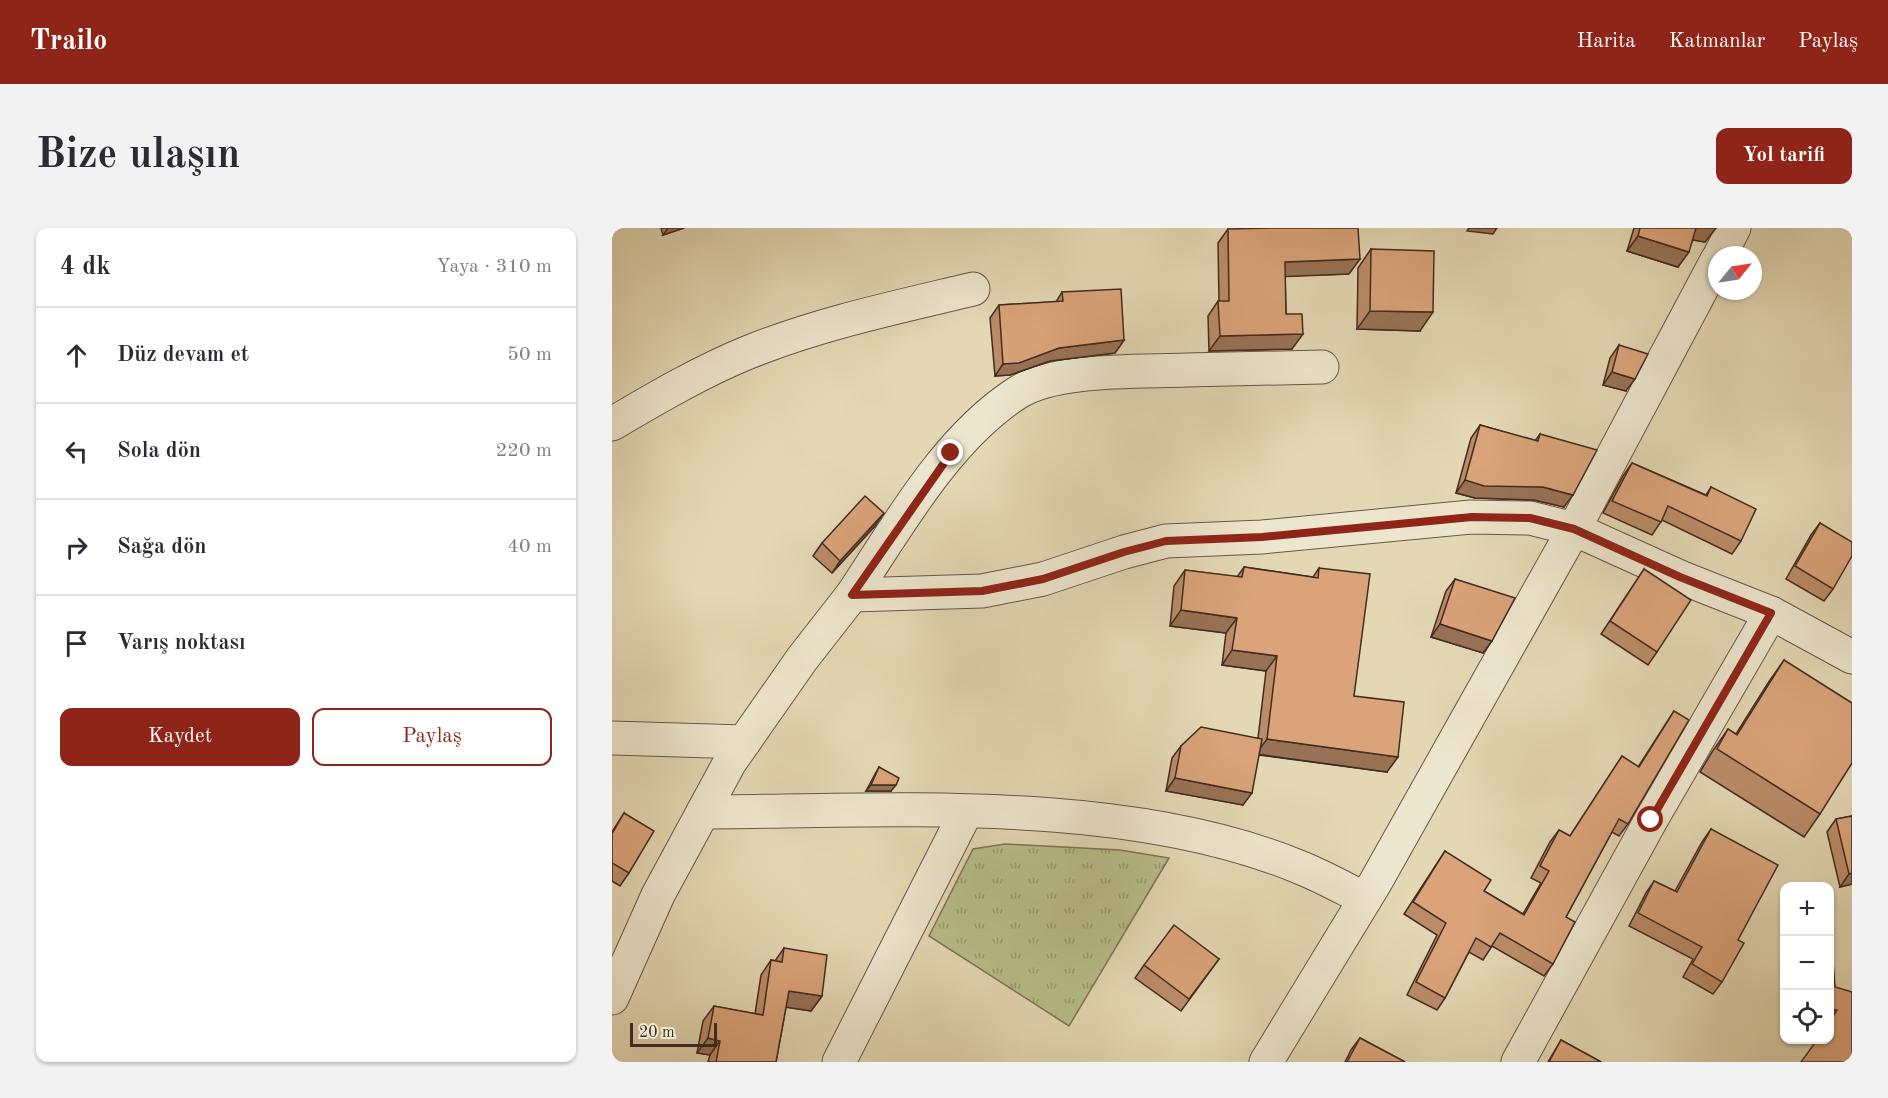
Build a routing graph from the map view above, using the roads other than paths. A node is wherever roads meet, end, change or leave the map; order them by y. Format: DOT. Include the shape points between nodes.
graph roads {
  1 [pos="1734,228"];
  2 [pos="1725,246"];
  3 [pos="1708,277"];
  4 [pos="973,289"];
  5 [pos="1322,367"];
  6 [pos="612,424"];
  7 [pos="1574,529"];
  8 [pos="852,595"];
  9 [pos="1771,613"];
  10 [pos="1852,657"];
  11 [pos="612,738"];
  12 [pos="744,742"];
  13 [pos="703,812"];
  14 [pos="966,812"];
  15 [pos="1365,899"];
  16 [pos="612,998"];
  17 [pos="839,1062"];
  18 [pos="1266,1062"];
  19 [pos="1518,1062"];
  1 -- 2 [label="street"];
  3 -- 7 [label="street"];
  4 -- 6 [label="street" via="854,317 749,352"];
  5 -- 8 [label="street" via="1062,377 1018,392 972,429 951,453"];
  7 -- 8 [label="street" via="1530,518 1472,517 1262,537 1166,541 1043,579 982,591"];
  7 -- 9 [label="street"];
  7 -- 15 [label="street"];
  8 -- 12 [label="street"];
  9 -- 10 [label="street"];
  9 -- 19 [label="street"];
  11 -- 12 [label="street"];
  12 -- 13 [label="street"];
  13 -- 14 [label="street"];
  13 -- 16 [label="street" via="658,895"];
  14 -- 15 [label="street" via="1149,826 1225,843 1299,867"];
  14 -- 17 [label="street"];
  15 -- 18 [label="street"];
}
